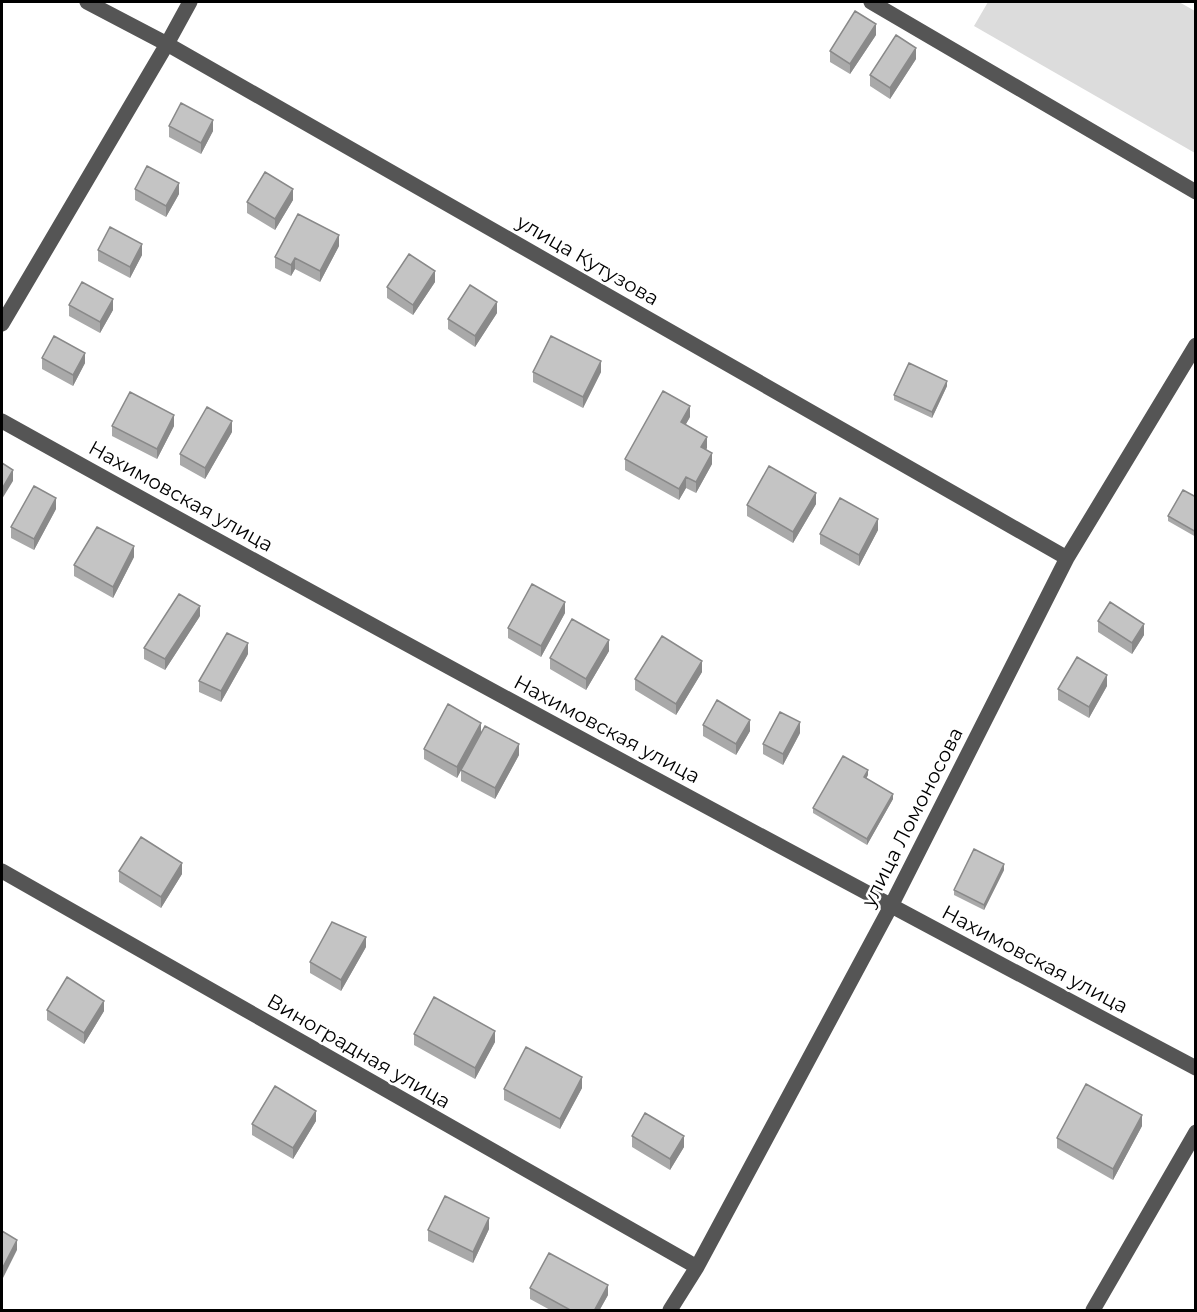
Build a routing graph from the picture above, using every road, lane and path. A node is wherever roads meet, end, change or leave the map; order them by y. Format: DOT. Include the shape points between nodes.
graph roads {
  1 [pos="87,2"];
  2 [pos="190,2"];
  3 [pos="871,2"];
  4 [pos="167,44"];
  5 [pos="1196,192"];
  6 [pos="2,324"];
  7 [pos="1196,345"];
  8 [pos="2,421"];
  9 [pos="1067,558"];
  10 [pos="2,871"];
  11 [pos="891,906"];
  12 [pos="1196,1068"];
  13 [pos="1196,1132"];
  14 [pos="697,1267"];
  15 [pos="670,1311"];
  16 [pos="1093,1311"];
  1 -- 4 [label="street, улица Кутузова"];
  2 -- 4 [label="street"];
  3 -- 5 [label="street"];
  4 -- 6 [label="street"];
  4 -- 9 [label="street, улица Кутузова"];
  7 -- 9 [label="street, улица Ломоносова"];
  8 -- 11 [label="street, Нахимовская улица"];
  9 -- 11 [label="street, улица Ломоносова"];
  10 -- 14 [label="street, Виноградная улица"];
  11 -- 12 [label="street, Нахимовская улица"];
  11 -- 14 [label="street, улица Ломоносова"];
  13 -- 16 [label="street"];
  14 -- 15 [label="street, улица Ломоносова"];
}
